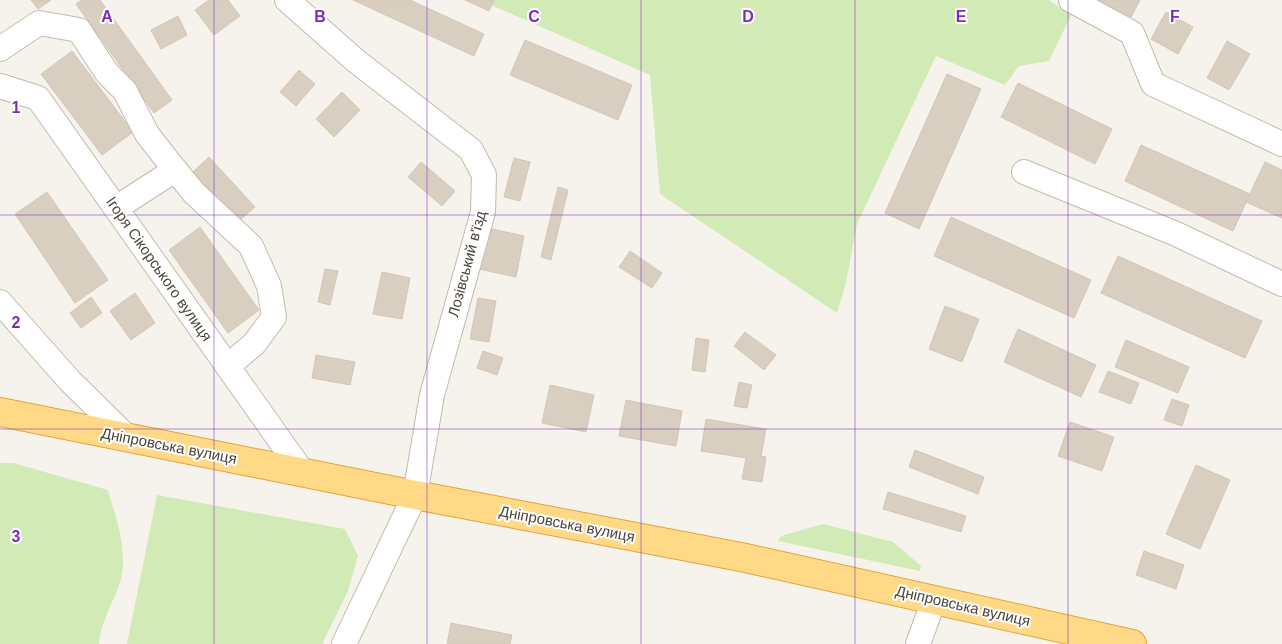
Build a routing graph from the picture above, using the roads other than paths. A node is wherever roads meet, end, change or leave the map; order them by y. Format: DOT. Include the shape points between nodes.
graph roads {
  1 [pos="287,0"];
  2 [pos="1071,0"];
  3 [pos="0,49"];
  4 [pos="0,86"];
  5 [pos="1282,144"];
  6 [pos="175,170"];
  7 [pos="1024,172"];
  8 [pos="116,208"];
  9 [pos="1282,284"];
  10 [pos="0,302"];
  11 [pos="228,366"];
  12 [pos="0,412"];
  13 [pos="127,437"];
  14 [pos="303,473"];
  15 [pos="415,495"];
  16 [pos="934,600"];
  17 [pos="344,644"];
  18 [pos="918,644"];
  19 [pos="1132,644"];
  1 -- 15 [label="street, Лозівський в'їзд" via="356,61 472,150 484,175 483,212 432,395"];
  2 -- 5 [label="street" via="1132,33 1153,84"];
  3 -- 6 [label="street" via="39,23 79,30 107,73 125,91 147,134"];
  4 -- 8 [label="street, Ігоря Сікорського вулиця" via="38,98"];
  6 -- 8 [label="street"];
  6 -- 11 [label="street" via="194,193 251,246 270,286 274,317 254,344"];
  7 -- 9 [label="street" via="1174,233"];
  8 -- 11 [label="street, Ігоря Сікорського вулиця"];
  10 -- 13 [label="street" via="70,381"];
  11 -- 14 [label="street, Ігоря Сікорського вулиця"];
  12 -- 13 [label="highway, Дніпровська вулиця"];
  13 -- 14 [label="highway, Дніпровська вулиця"];
  14 -- 15 [label="highway, Дніпровська вулиця"];
  15 -- 16 [label="highway, Дніпровська вулиця" via="741,557"];
  15 -- 17 [label="street, Лозівський в'їзд"];
  16 -- 18 [label="street"];
  16 -- 19 [label="highway, Дніпровська вулиця"];
}
